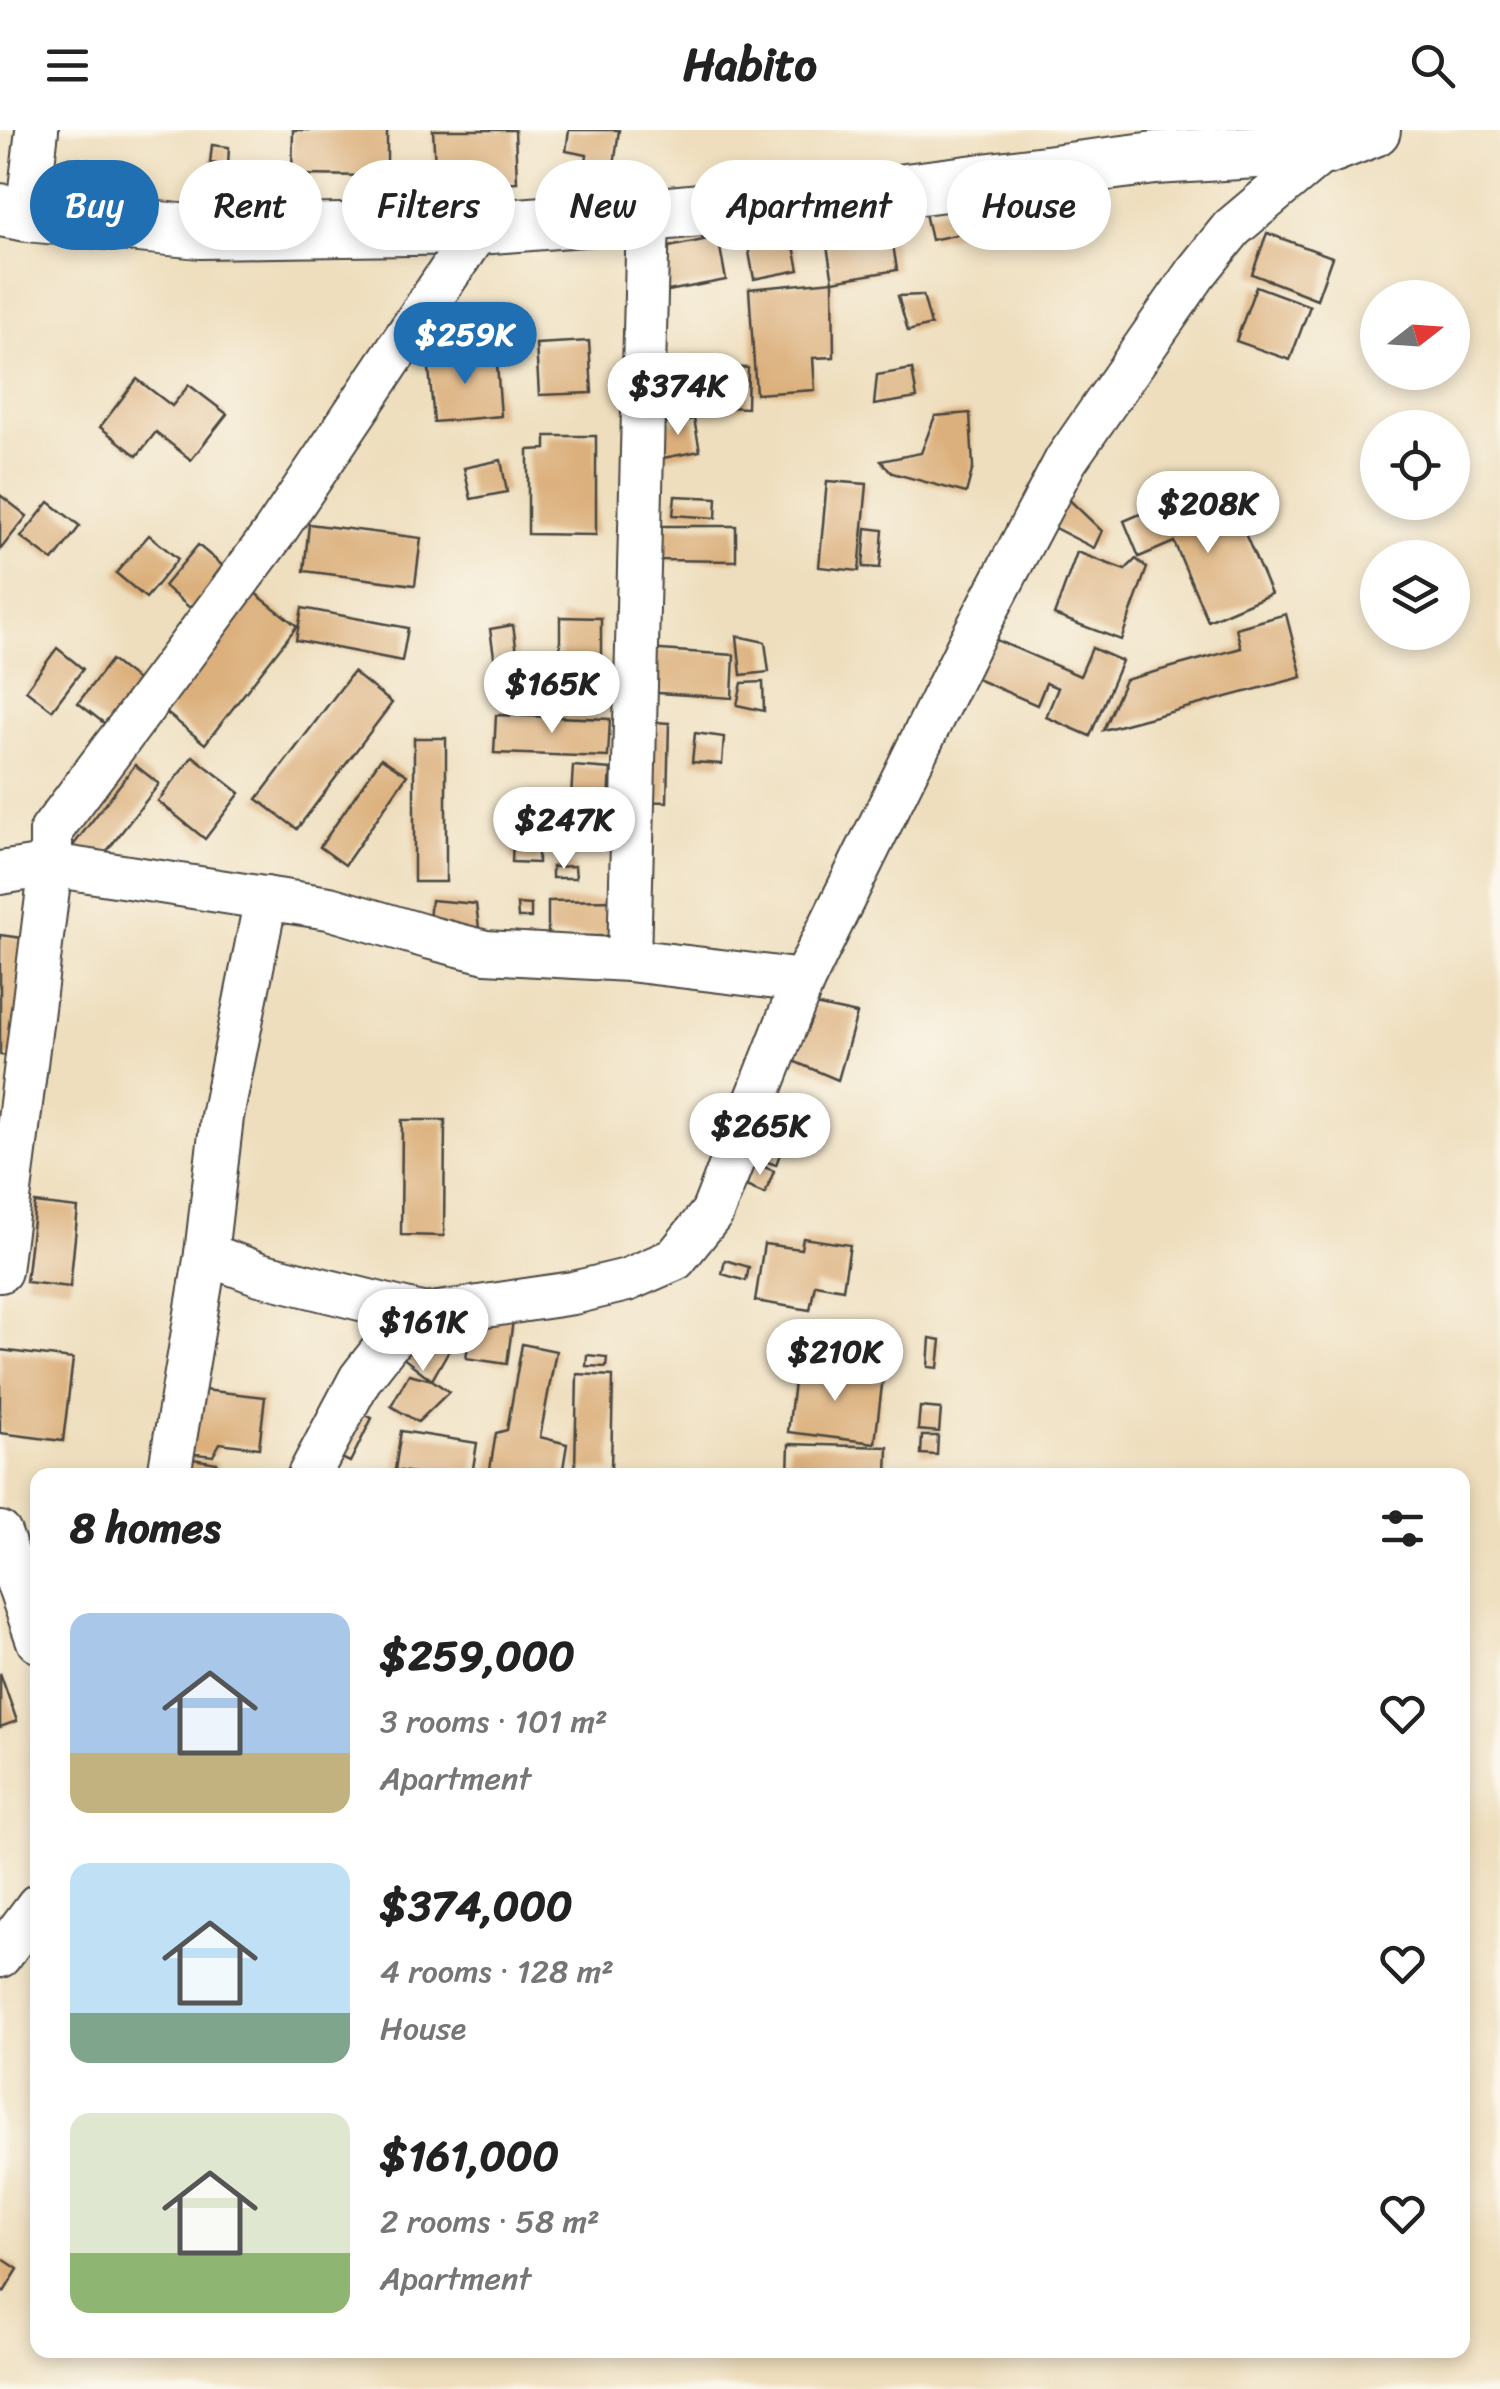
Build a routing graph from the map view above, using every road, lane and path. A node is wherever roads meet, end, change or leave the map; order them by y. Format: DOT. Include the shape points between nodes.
graph roads {
  1 [pos="37,130"];
  2 [pos="1374,130"];
  3 [pos="1327,148"];
  4 [pos="14,213"];
  5 [pos="671,213"];
  6 [pos="342,230"];
  7 [pos="464,250"];
  8 [pos="647,250"];
  9 [pos="51,865"];
  10 [pos="0,874"];
  11 [pos="266,898"];
  12 [pos="629,960"];
  13 [pos="803,981"];
  14 [pos="206,1254"];
  15 [pos="0,1271"];
  16 [pos="425,1315"];
  17 [pos="170,1468"];
  18 [pos="313,1468"];
  19 [pos="0,1533"];
  20 [pos="30,1618"];
  21 [pos="30,1916"];
  22 [pos="0,1956"];
  1 -- 4 [label="street"];
  2 -- 3 [label="street"];
  3 -- 5 [label="street" via="1155,158"];
  3 -- 13 [label="street" via="1232,228 1066,460"];
  4 -- 6 [label="street" via="200,232"];
  7 -- 9 [label="street" via="274,533 51,831"];
  8 -- 12 [label="street"];
  9 -- 10 [label="street"];
  9 -- 11 [label="street"];
  9 -- 15 [label="street"];
  11 -- 12 [label="street" via="329,908 486,952"];
  11 -- 14 [label="street" via="222,1116"];
  12 -- 13 [label="street"];
  13 -- 16 [label="street" via="712,1213 675,1259 573,1293"];
  14 -- 16 [label="street"];
  14 -- 17 [label="street"];
  16 -- 18 [label="street" via="392,1338 360,1378"];
  19 -- 20 [label="street"];
  21 -- 22 [label="street"];
}
